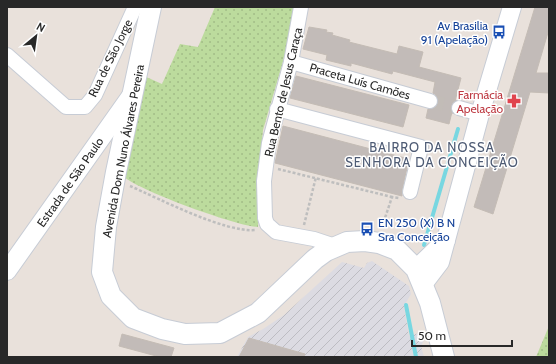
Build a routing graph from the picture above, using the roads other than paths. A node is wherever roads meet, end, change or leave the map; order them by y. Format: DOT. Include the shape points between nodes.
graph roads {
  1 [pos="135,7"];
  2 [pos="151,7"];
  3 [pos="301,7"];
  4 [pos="512,7"];
  5 [pos="7,55"];
  6 [pos="291,62"];
  7 [pos="133,92"];
  8 [pos="430,101"];
  9 [pos="459,108"];
  10 [pos="277,109"];
  11 [pos="480,114"];
  12 [pos="410,192"];
  13 [pos="335,246"];
  14 [pos="7,271"];
  15 [pos="420,276"];
  16 [pos="444,357"];
  1 -- 5 [label="street, Rua de São Jorge" via="95,95 85,107 66,107"];
  2 -- 7 [label="main road, Avenida Dom Nuno Álvares Pereira"];
  3 -- 6 [label="street, Rua Bento de Jesus Caraça"];
  4 -- 11 [label="street"];
  6 -- 8 [label="street, Praceta Luís Camões"];
  6 -- 10 [label="street, Rua Bento de Jesus Caraça"];
  7 -- 13 [label="main road, Avenida Dom Nuno Álvares Pereira" via="106,227 102,272 111,296 133,318 162,330 185,334 220,333 258,313 315,259"];
  7 -- 14 [label="street, Estrada de São Paulo"];
  9 -- 11 [label="street"];
  10 -- 12 [label="street" via="421,147"];
  10 -- 13 [label="street, Rua Bento de Jesus Caraça" via="264,181 267,224 271,229 283,234"];
  11 -- 15 [label="street" via="440,262"];
  13 -- 15 [label="main road, Avenida Dom Nuno Álvares Pereira" via="356,241 377,242 397,250"];
  15 -- 16 [label="main road"];
}
